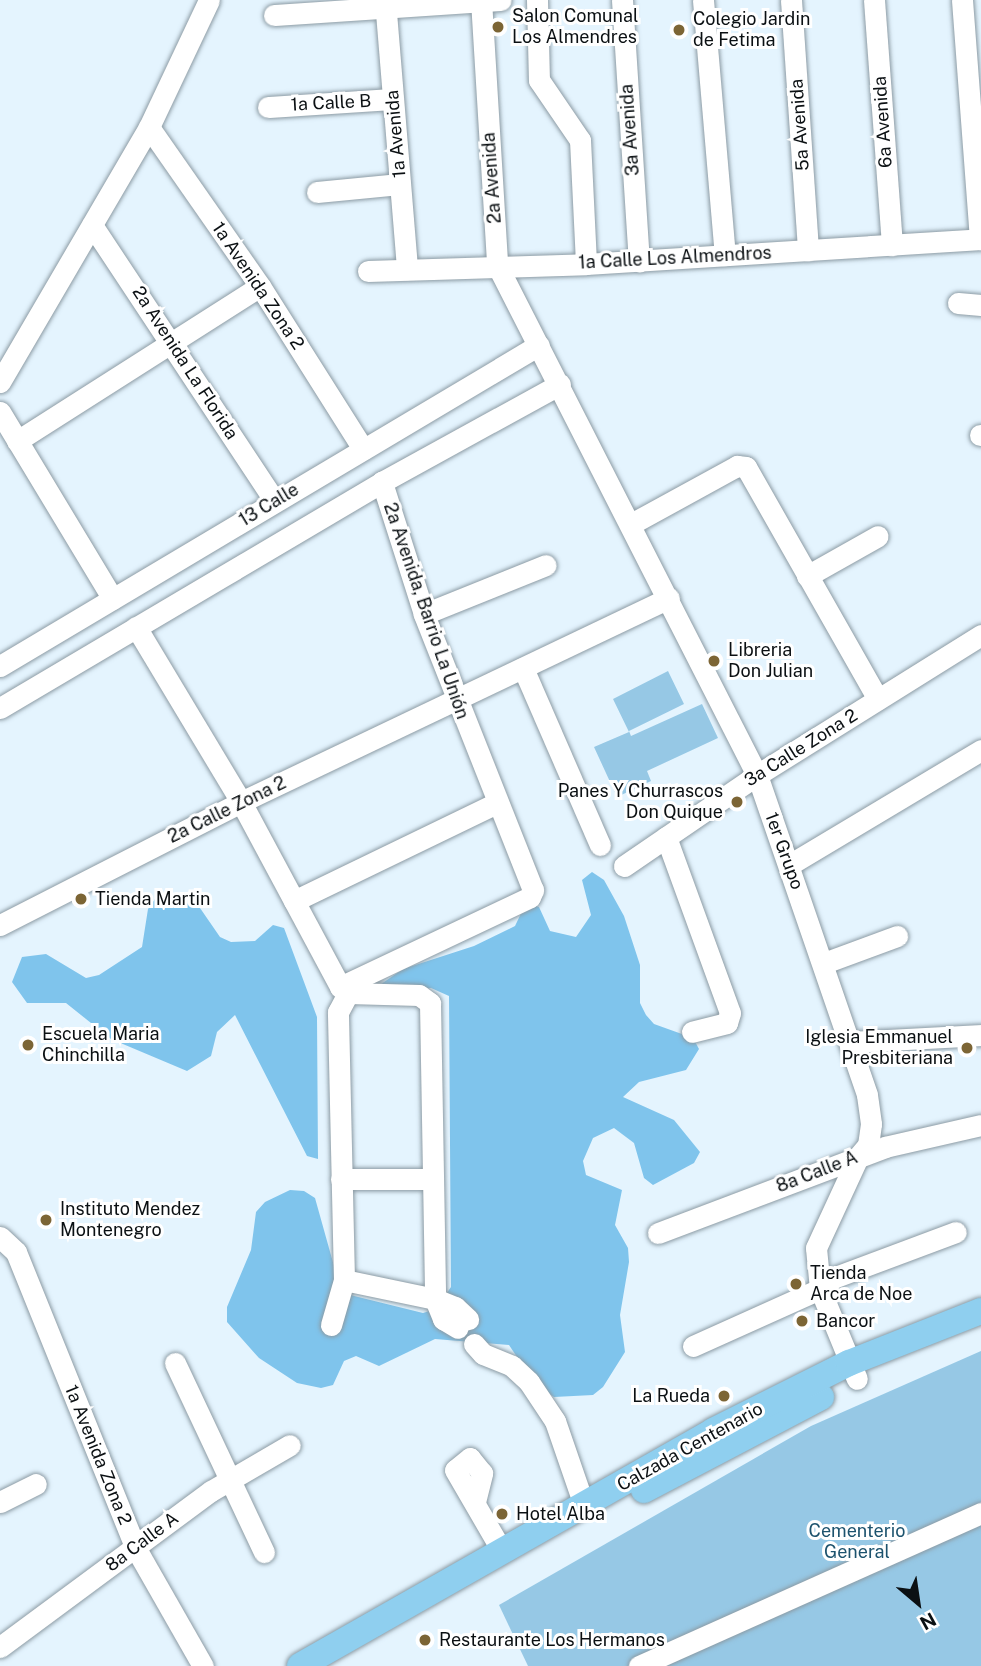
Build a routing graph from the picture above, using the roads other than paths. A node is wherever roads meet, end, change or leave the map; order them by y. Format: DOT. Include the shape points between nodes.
graph roads {
  1 [pos="209,0"];
  2 [pos="487,0"];
  3 [pos="537,0"];
  4 [pos="622,0"];
  5 [pos="703,0"];
  6 [pos="791,0"];
  7 [pos="874,0"];
  8 [pos="962,0"];
  9 [pos="386,4"];
  10 [pos="274,15"];
  11 [pos="393,99"];
  12 [pos="268,107"];
  13 [pos="149,127"];
  14 [pos="400,184"];
  15 [pos="317,192"];
  16 [pos="92,225"];
  17 [pos="981,239"];
  18 [pos="892,245"];
  19 [pos="808,250"];
  20 [pos="725,255"];
  21 [pos="639,261"];
  22 [pos="586,264"];
  23 [pos="497,265"];
  24 [pos="407,269"];
  25 [pos="368,271"];
  26 [pos="260,286"];
  27 [pos="958,303"];
  28 [pos="981,305"];
  29 [pos="173,342"];
  30 [pos="539,345"];
  31 [pos="0,382"];
  32 [pos="560,384"];
  33 [pos="0,412"];
  34 [pos="17,441"];
  35 [pos="363,449"];
  36 [pos="382,482"];
  37 [pos="275,501"];
  38 [pos="631,524"];
  39 [pos="878,536"];
  40 [pos="546,565"];
  41 [pos="807,576"];
  42 [pos="669,598"];
  43 [pos="113,599"];
  44 [pos="424,614"];
  45 [pos="136,627"];
  46 [pos="981,635"];
  47 [pos="0,666"];
  48 [pos="523,668"];
  49 [pos="878,699"];
  50 [pos="456,701"];
  51 [pos="0,708"];
  52 [pos="981,750"];
  53 [pos="757,775"];
  54 [pos="241,802"];
  55 [pos="497,803"];
  56 [pos="666,838"];
  57 [pos="600,845"];
  58 [pos="789,865"];
  59 [pos="624,866"];
  60 [pos="294,901"];
  61 [pos="0,925"];
  62 [pos="897,936"];
  63 [pos="824,963"];
  64 [pos="692,1032"];
  65 [pos="981,1035"];
  66 [pos="851,1042"];
  67 [pos="981,1125"];
  68 [pos="858,1157"];
  69 [pos="341,1179"];
  70 [pos="432,1179"];
  71 [pos="956,1232"];
  72 [pos="658,1233"];
  73 [pos="2,1238"];
  74 [pos="344,1280"];
  75 [pos="820,1289"];
  76 [pos="435,1299"];
  77 [pos="981,1311"];
  78 [pos="331,1325"];
  79 [pos="981,1331"];
  80 [pos="694,1346"];
  81 [pos="175,1363"];
  82 [pos="853,1371"];
  83 [pos="290,1445"];
  84 [pos="570,1473"];
  85 [pos="230,1480"];
  86 [pos="36,1484"];
  87 [pos="609,1490"];
  88 [pos="0,1502"];
  89 [pos="475,1502"];
  90 [pos="584,1505"];
  91 [pos="981,1513"];
  92 [pos="135,1548"];
  93 [pos="502,1551"];
  94 [pos="264,1552"];
  95 [pos="0,1647"];
  96 [pos="203,1666"];
  97 [pos="300,1666"];
  98 [pos="336,1666"];
  99 [pos="639,1666"];
  1 -- 13 [label="street"];
  2 -- 9 [label="street"];
  2 -- 23 [label="street, 2a Avenida"];
  3 -- 22 [label="street" via="539,80 580,140"];
  4 -- 21 [label="street, 3a Avenida"];
  5 -- 20 [label="street"];
  6 -- 19 [label="street, 5a Avenida"];
  7 -- 18 [label="street, 6a Avenida"];
  8 -- 17 [label="street"];
  9 -- 10 [label="street"];
  9 -- 11 [label="street, 1a Avenida"];
  11 -- 12 [label="street, 1a Calle B"];
  11 -- 14 [label="street, 1a Avenida"];
  13 -- 16 [label="street"];
  13 -- 26 [label="street, 1a Avenida Zona 2"];
  14 -- 15 [label="street"];
  14 -- 24 [label="street, 1a Avenida"];
  16 -- 29 [label="street, 2a Avenida La Florida"];
  16 -- 31 [label="street"];
  17 -- 18 [label="street, 1a Calle Los Almendros"];
  18 -- 19 [label="street, 1a Calle Los Almendros"];
  19 -- 20 [label="street, 1a Calle Los Almendros"];
  20 -- 21 [label="street, 1a Calle Los Almendros"];
  21 -- 22 [label="street, 1a Calle Los Almendros"];
  22 -- 23 [label="street, 1a Calle Los Almendros"];
  23 -- 24 [label="street, 1a Calle Los Almendros"];
  23 -- 30 [label="street, 2a Avenida"];
  24 -- 25 [label="street, 1a Calle Los Almendros"];
  26 -- 29 [label="street"];
  26 -- 35 [label="street, 1a Avenida Zona 2"];
  27 -- 28 [label="street"];
  29 -- 34 [label="street"];
  29 -- 37 [label="street, 2a Avenida La Florida"];
  30 -- 32 [label="street, 1er Grupo"];
  30 -- 35 [label="street, 13 Calle"];
  32 -- 36 [label="street, 2a Avenida, Barrio La Unión"];
  32 -- 38 [label="street, 1er Grupo"];
  33 -- 34 [label="street"];
  34 -- 43 [label="street"];
  35 -- 37 [label="street, 13 Calle"];
  36 -- 44 [label="street, 2a Avenida, Barrio La Unión"];
  36 -- 45 [label="street"];
  37 -- 43 [label="street, 13 Calle"];
  38 -- 41 [label="street" via="742,465"];
  38 -- 42 [label="street, 1er Grupo"];
  39 -- 41 [label="street"];
  40 -- 44 [label="street"];
  41 -- 49 [label="street"];
  42 -- 48 [label="street, 2a Calle Zona 2"];
  42 -- 53 [label="street, 1er Grupo"];
  43 -- 47 [label="street, 13 Calle"];
  44 -- 50 [label="street, 2a Avenida, Barrio La Unión"];
  45 -- 51 [label="street"];
  45 -- 54 [label="street"];
  46 -- 49 [label="street, 3a Calle Zona 2"];
  48 -- 50 [label="street, 2a Calle Zona 2"];
  48 -- 57 [label="street"];
  49 -- 53 [label="street, 3a Calle Zona 2"];
  50 -- 54 [label="street, 2a Calle Zona 2"];
  50 -- 55 [label="street, 2a Avenida, Barrio La Unión"];
  52 -- 58 [label="street"];
  53 -- 56 [label="street, 3a Calle Zona 2"];
  53 -- 58 [label="street, 1er Grupo"];
  54 -- 60 [label="street"];
  54 -- 61 [label="street, 2a Calle Zona 2"];
  55 -- 60 [label="street"];
  55 -- 60 [label="street, 2a Avenida, Barrio La Unión" via="533,890 530,897 451,938 344,987 337,983"];
  56 -- 59 [label="street, 3a Calle Zona 2"];
  56 -- 64 [label="street" via="730,1013 727,1023"];
  58 -- 63 [label="street, 1er Grupo"];
  62 -- 63 [label="street"];
  63 -- 66 [label="street, 1er Grupo"];
  65 -- 66 [label="street"];
  66 -- 68 [label="street, 1er Grupo" via="871,1124 868,1145"];
  67 -- 68 [label="street, 8a Calle A"];
  68 -- 72 [label="street, 8a Calle A"];
  68 -- 75 [label="street, 1er Grupo" via="816,1248"];
  69 -- 70 [label="street"];
  69 -- 70 [label="street" via="338,1012 348,993 419,995 430,1003"];
  69 -- 74 [label="street"];
  70 -- 76 [label="street"];
  71 -- 75 [label="street" via="833,1278"];
  73 -- 92 [label="street, 1a Avenida Zona 2" via="16,1252"];
  74 -- 76 [label="street"];
  74 -- 78 [label="street"];
  75 -- 80 [label="street"];
  75 -- 82 [label="street, 1er Grupo"];
  76 -- 84 [label="street" via="443,1319 463,1324 461,1341 482,1345 513,1366 542,1401 555,1421"];
  77 -- 82 [label="main road, Calzada Centenario"];
  79 -- 82 [label="main road, Calzada Centenario"];
  81 -- 85 [label="street"];
  82 -- 87 [label="main road, Calzada Centenario" via="713,1431"];
  82 -- 98 [label="main road, Calzada Centenario" via="546,1542"];
  83 -- 85 [label="street, 8a Calle A"];
  84 -- 87 [label="street"];
  84 -- 90 [label="street"];
  85 -- 92 [label="street, 8a Calle A"];
  85 -- 94 [label="street"];
  86 -- 88 [label="street"];
  87 -- 90 [label="main road, Calzada Centenario"];
  89 -- 93 [label="street"];
  90 -- 93 [label="main road, Calzada Centenario"];
  91 -- 99 [label="street"];
  92 -- 95 [label="street, 8a Calle A"];
  92 -- 96 [label="street, 1a Avenida Zona 2"];
  93 -- 97 [label="main road, Calzada Centenario"];
}
